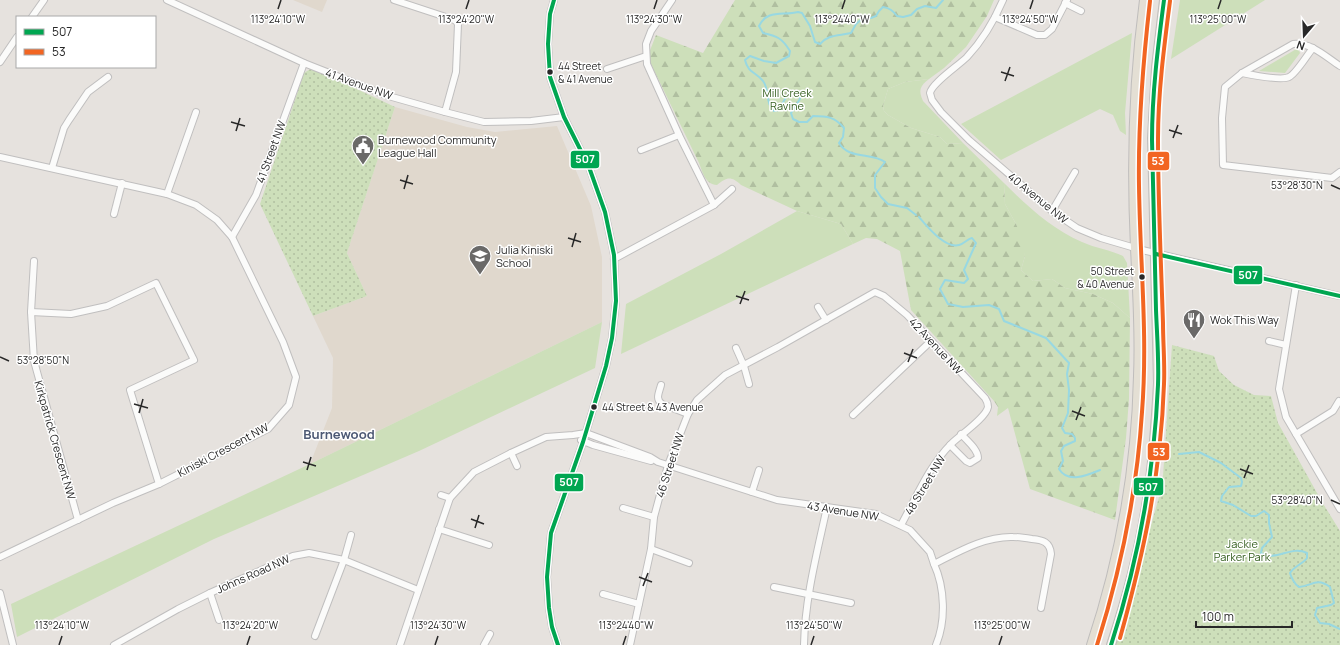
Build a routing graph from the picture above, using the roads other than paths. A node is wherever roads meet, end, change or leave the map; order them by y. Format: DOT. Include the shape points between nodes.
graph roads {
  1 [pos="44,0"];
  2 [pos="167,0"];
  3 [pos="394,0"];
  4 [pos="554,0"];
  5 [pos="672,0"];
  6 [pos="1002,0"];
  7 [pos="1144,0"];
  8 [pos="1164,0"];
  9 [pos="1066,2"];
  10 [pos="1081,11"];
  11 [pos="33,16"];
  12 [pos="995,17"];
  13 [pos="16,38"];
  14 [pos="1313,48"];
  15 [pos="646,56"];
  16 [pos="0,62"];
  17 [pos="304,63"];
  18 [pos="1340,66"];
  19 [pos="607,69"];
  20 [pos="1242,74"];
  21 [pos="108,77"];
  22 [pos="196,112"];
  23 [pos="445,112"];
  24 [pos="564,117"];
  25 [pos="679,135"];
  26 [pos="641,150"];
  27 [pos="0,157"];
  28 [pos="52,168"];
  29 [pos="1075,172"];
  30 [pos="1340,172"];
  31 [pos="122,183"];
  32 [pos="732,189"];
  33 [pos="167,194"];
  34 [pos="714,205"];
  35 [pos="1052,211"];
  36 [pos="114,214"];
  37 [pos="232,237"];
  38 [pos="1135,248"];
  39 [pos="1156,254"];
  40 [pos="614,259"];
  41 [pos="34,261"];
  42 [pos="1296,285"];
  43 [pos="875,292"];
  44 [pos="1340,296"];
  45 [pos="818,307"];
  46 [pos="31,312"];
  47 [pos="826,320"];
  48 [pos="931,341"];
  49 [pos="1269,342"];
  50 [pos="1286,344"];
  51 [pos="736,348"];
  52 [pos="744,366"];
  53 [pos="749,384"];
  54 [pos="661,385"];
  55 [pos="1339,401"];
  56 [pos="988,408"];
  57 [pos="688,414"];
  58 [pos="853,415"];
  59 [pos="586,433"];
  60 [pos="962,434"];
  61 [pos="1296,434"];
  62 [pos="573,436"];
  63 [pos="583,442"];
  64 [pos="950,445"];
  65 [pos="511,453"];
  66 [pos="658,462"];
  67 [pos="668,465"];
  68 [pos="517,466"];
  69 [pos="759,470"];
  70 [pos="159,484"];
  71 [pos="752,492"];
  72 [pos="441,495"];
  73 [pos="450,498"];
  74 [pos="827,507"];
  75 [pos="623,508"];
  76 [pos="1340,509"];
  77 [pos="654,517"];
  78 [pos="78,520"];
  79 [pos="901,525"];
  80 [pos="439,529"];
  81 [pos="351,535"];
  82 [pos="490,545"];
  83 [pos="651,549"];
  84 [pos="0,557"];
  85 [pos="344,560"];
  86 [pos="689,563"];
  87 [pos="934,564"];
  88 [pos="774,587"];
  89 [pos="418,590"];
  90 [pos="0,593"];
  91 [pos="210,593"];
  92 [pos="603,594"];
  93 [pos="808,594"];
  94 [pos="851,603"];
  95 [pos="639,604"];
  96 [pos="1041,608"];
  97 [pos="220,620"];
  98 [pos="490,634"];
  99 [pos="315,636"];
  100 [pos="12,645"];
  101 [pos="114,645"];
  102 [pos="400,645"];
  103 [pos="484,645"];
  104 [pos="558,645"];
  105 [pos="630,645"];
  106 [pos="804,645"];
  107 [pos="936,645"];
  108 [pos="1091,645"];
  109 [pos="1111,645"];
  1 -- 11 [label="street"];
  2 -- 17 [label="street, 41 Avenue NW"];
  3 -- 23 [label="street" via="456,21 458,24 456,72"];
  4 -- 24 [label="street" via="550,14 548,44 550,76"];
  5 -- 15 [label="street" via="651,31 646,44"];
  6 -- 12 [label="street"];
  7 -- 38 [label="main road" via="1134,121"];
  8 -- 39 [label="main road" via="1156,67 1153,131"];
  9 -- 10 [label="street"];
  9 -- 12 [label="street" via="1052,29 1045,35 1037,35"];
  12 -- 35 [label="street, 40 Avenue NW" via="967,57 935,84 930,91 932,100 959,131"];
  13 -- 16 [label="street"];
  14 -- 18 [label="street"];
  14 -- 20 [label="street" via="1300,43 1293,44"];
  14 -- 20 [label="street" via="1289,77"];
  15 -- 19 [label="street"];
  15 -- 25 [label="street" via="650,72"];
  17 -- 23 [label="street, 41 Avenue NW" via="383,94"];
  17 -- 37 [label="street, 41 Street NW" via="256,195"];
  20 -- 30 [label="street" via="1225,87 1222,118 1223,165 1332,178"];
  21 -- 28 [label="street" via="88,92 64,128"];
  22 -- 33 [label="street"];
  23 -- 24 [label="street, 41 Avenue NW" via="484,122"];
  24 -- 40 [label="street" via="590,167 605,212"];
  25 -- 26 [label="street"];
  25 -- 34 [label="street"];
  27 -- 28 [label="street, Kiniski Crescent NW"];
  28 -- 31 [label="street, Kiniski Crescent NW"];
  29 -- 35 [label="street"];
  31 -- 33 [label="street, Kiniski Crescent NW"];
  31 -- 36 [label="street"];
  32 -- 34 [label="street"];
  33 -- 37 [label="street, Kiniski Crescent NW" via="196,205 217,220"];
  34 -- 40 [label="street"];
  35 -- 38 [label="street, 40 Avenue NW" via="1077,228"];
  37 -- 70 [label="street, Kiniski Crescent NW" via="283,342 296,377 289,406 268,429"];
  38 -- 39 [label="street, 40 Avenue NW"];
  38 -- 108 [label="main road" via="1138,374 1134,451 1115,560"];
  39 -- 42 [label="street, 40 Avenue NW"];
  39 -- 109 [label="main road" via="1158,383 1149,486 1128,587"];
  40 -- 59 [label="street" via="616,301 612,338"];
  41 -- 46 [label="street, Kirkpatrick Crescent NW"];
  42 -- 44 [label="street, 40 Avenue NW"];
  42 -- 50 [label="street"];
  43 -- 47 [label="street, 46 Street NW"];
  43 -- 48 [label="street, 42 Avenue NW" via="884,296 907,315"];
  45 -- 47 [label="street"];
  46 -- 70 [label="street" via="71,314 106,306 156,283 194,360 130,390"];
  46 -- 78 [label="street, Kirkpatrick Crescent NW" via="34,361"];
  47 -- 52 [label="street, 46 Street NW"];
  48 -- 56 [label="street, 42 Avenue NW" via="985,398"];
  48 -- 58 [label="street"];
  49 -- 50 [label="street"];
  50 -- 61 [label="street" via="1279,389 1286,417"];
  51 -- 52 [label="street"];
  52 -- 53 [label="street"];
  52 -- 57 [label="street, 46 Street NW" via="725,375 711,386"];
  54 -- 57 [label="street" via="659,402"];
  55 -- 61 [label="street" via="1333,411"];
  56 -- 60 [label="street, 48 Street NW" via="983,416"];
  57 -- 67 [label="street, 46 Street NW"];
  59 -- 62 [label="street"];
  59 -- 63 [label="street"];
  59 -- 66 [label="street, 43 Avenue NW"];
  60 -- 64 [label="street, 48 Street NW"];
  60 -- 64 [label="street, 48 Street NW" via="976,451 978,458 970,463"];
  61 -- 76 [label="street"];
  62 -- 63 [label="street, 43 Avenue NW"];
  62 -- 65 [label="street" via="546,437"];
  63 -- 66 [label="street, 43 Avenue NW"];
  63 -- 104 [label="street" via="551,533 547,577 548,608"];
  64 -- 79 [label="street, 48 Street NW" via="933,468"];
  65 -- 68 [label="street"];
  65 -- 73 [label="street" via="474,472"];
  66 -- 67 [label="street, 43 Avenue NW"];
  67 -- 71 [label="street, 43 Avenue NW"];
  67 -- 77 [label="street, 46 Street NW"];
  69 -- 71 [label="street"];
  70 -- 78 [label="street, Kiniski Crescent NW"];
  71 -- 74 [label="street, 43 Avenue NW" via="776,500"];
  72 -- 73 [label="street"];
  73 -- 80 [label="street"];
  74 -- 79 [label="street, 43 Avenue NW" via="876,514"];
  74 -- 93 [label="street"];
  75 -- 77 [label="street"];
  77 -- 83 [label="street, 46 Street NW"];
  78 -- 84 [label="street, Kiniski Crescent NW"];
  79 -- 87 [label="street, 43 Avenue NW" via="910,530 930,552"];
  80 -- 82 [label="street"];
  80 -- 89 [label="street"];
  81 -- 85 [label="street"];
  83 -- 86 [label="street"];
  83 -- 95 [label="street, 46 Street NW"];
  85 -- 89 [label="street, Johns Road NW"];
  85 -- 91 [label="street, Johns Road NW" via="309,553 293,556"];
  85 -- 99 [label="street"];
  87 -- 96 [label="street" via="974,545 994,539 1012,537 1047,543 1051,547 1051,554"];
  87 -- 107 [label="street, 43 Avenue NW" via="943,597"];
  88 -- 93 [label="street"];
  89 -- 102 [label="street"];
  90 -- 100 [label="street"];
  91 -- 97 [label="street, Johns Road NW"];
  91 -- 101 [label="street, Johns Road NW" via="178,608"];
  92 -- 95 [label="street"];
  93 -- 94 [label="street"];
  93 -- 106 [label="street"];
  95 -- 105 [label="street, 46 Street NW"];
  98 -- 103 [label="street"];
}
